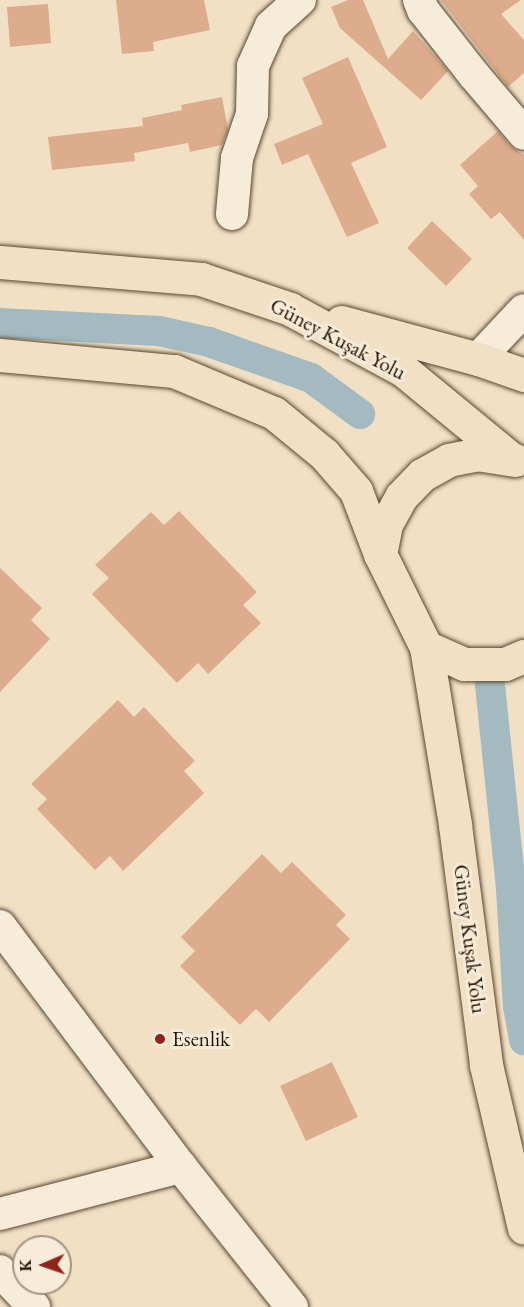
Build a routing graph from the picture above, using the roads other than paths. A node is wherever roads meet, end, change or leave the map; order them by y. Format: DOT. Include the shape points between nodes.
graph roads {
  1 [pos="300,0"];
  2 [pos="419,0"];
  3 [pos="524,134"];
  4 [pos="232,214"];
  5 [pos="0,262"];
  6 [pos="290,309"];
  7 [pos="524,310"];
  8 [pos="0,355"];
  9 [pos="478,359"];
  10 [pos="524,375"];
  11 [pos="517,460"];
  12 [pos="380,554"];
  13 [pos="426,647"];
  14 [pos="524,656"];
  15 [pos="0,926"];
  16 [pos="181,1167"];
  17 [pos="0,1214"];
  18 [pos="524,1228"];
  19 [pos="0,1271"];
  20 [pos="34,1307"];
  21 [pos="292,1307"];
  1 -- 4 [label="street" via="271,26 253,66 252,114 237,158"];
  2 -- 3 [label="street" via="423,10"];
  5 -- 6 [label="main road, Güney Kuşak Yolu" via="201,279"];
  6 -- 9 [label="main road"];
  6 -- 11 [label="main road, Güney Kuşak Yolu" via="403,370"];
  7 -- 9 [label="street"];
  8 -- 12 [label="main road" via="174,371 274,413 324,454 356,491"];
  9 -- 10 [label="main road"];
  11 -- 12 [label="main road" via="479,454 449,460 422,475 391,514"];
  12 -- 13 [label="main road, Güney Kuşak Yolu"];
  13 -- 14 [label="main road" via="464,664 505,664"];
  13 -- 18 [label="main road, Güney Kuşak Yolu" via="455,825 486,1065"];
  15 -- 16 [label="street"];
  16 -- 17 [label="street"];
  16 -- 21 [label="street"];
  19 -- 20 [label="street"];
}
